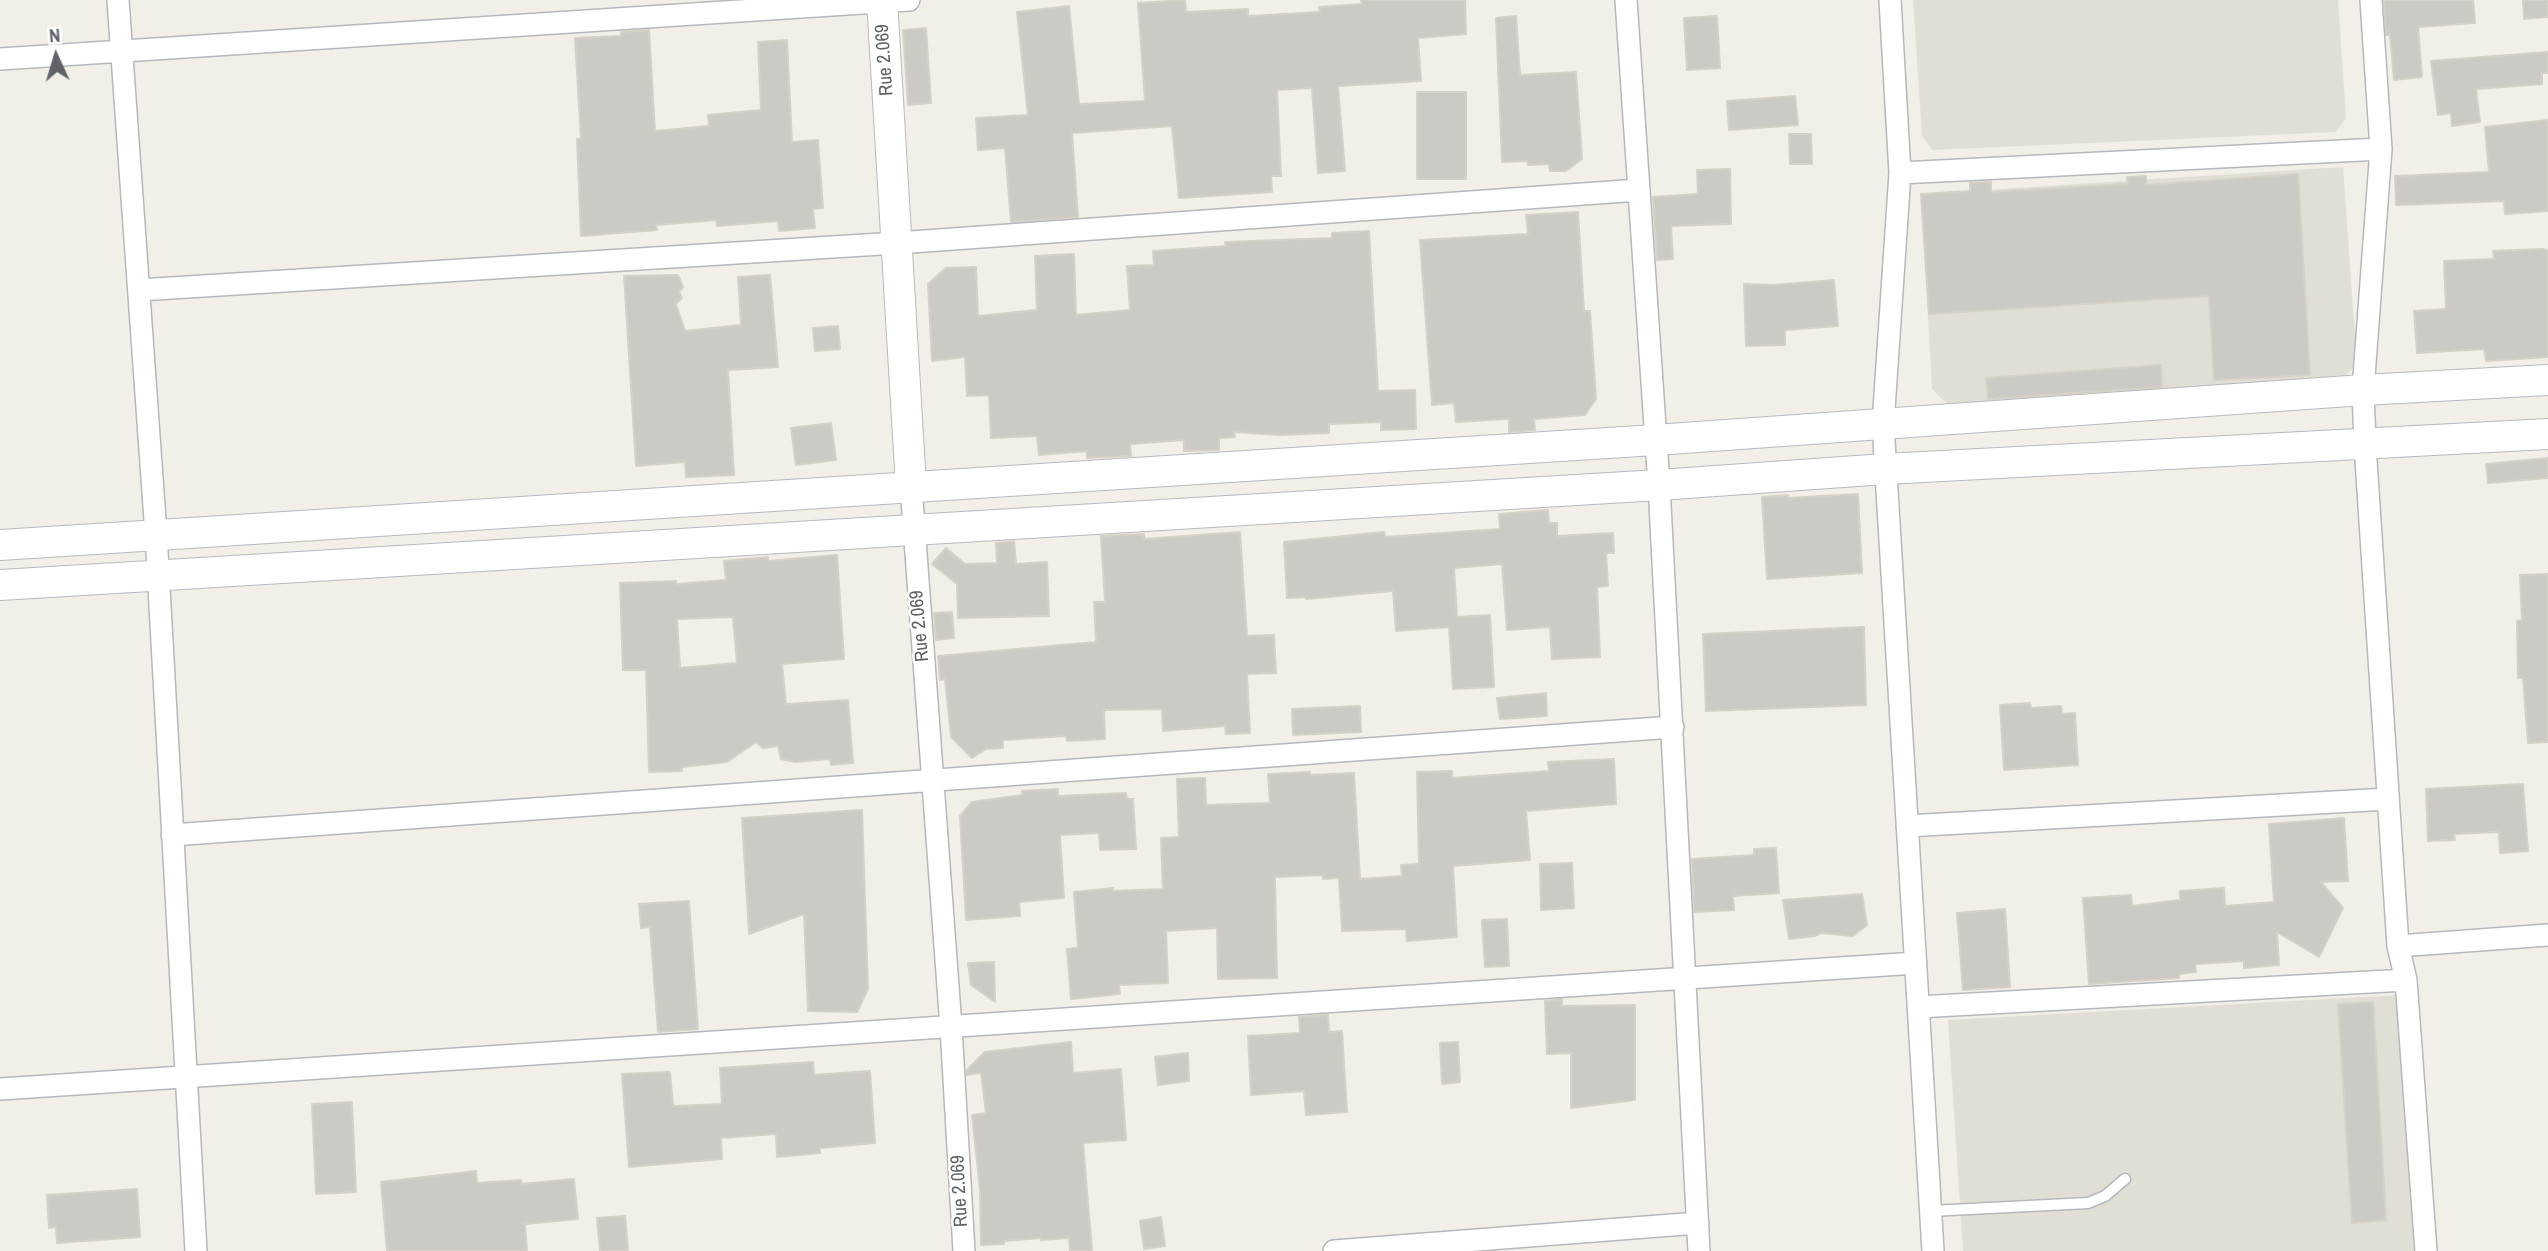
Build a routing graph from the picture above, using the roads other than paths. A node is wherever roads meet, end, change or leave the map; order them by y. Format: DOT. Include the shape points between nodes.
graph roads {
  1 [pos="118,0"];
  2 [pos="1626,0"];
  3 [pos="1889,0"];
  4 [pos="2371,0"];
  5 [pos="891,1"];
  6 [pos="122,51"];
  7 [pos="0,59"];
  8 [pos="2381,149"];
  9 [pos="1900,173"];
  10 [pos="1639,190"];
  11 [pos="897,243"];
  12 [pos="139,290"];
  13 [pos="2548,380"];
  14 [pos="2363,390"];
  15 [pos="1883,424"];
  16 [pos="2548,433"];
  17 [pos="1655,440"];
  18 [pos="2365,445"];
  19 [pos="1885,470"];
  20 [pos="1659,485"];
  21 [pos="911,486"];
  22 [pos="913,530"];
  23 [pos="156,534"];
  24 [pos="0,545"];
  25 [pos="157,576"];
  26 [pos="0,585"];
  27 [pos="1673,727"];
  28 [pos="933,780"];
  29 [pos="2388,799"];
  30 [pos="1907,826"];
  31 [pos="172,835"];
  32 [pos="2548,935"];
  33 [pos="2398,946"];
  34 [pos="1916,963"];
  35 [pos="1685,979"];
  36 [pos="2406,980"];
  37 [pos="1919,1007"];
  38 [pos="951,1027"];
  39 [pos="186,1077"];
  40 [pos="0,1089"];
  41 [pos="2125,1180"];
  42 [pos="1931,1211"];
  43 [pos="1698,1223"];
  44 [pos="196,1251"];
  45 [pos="964,1251"];
  46 [pos="1334,1251"];
  47 [pos="1699,1251"];
  48 [pos="1933,1251"];
  49 [pos="2426,1251"];
  1 -- 6 [label="street"];
  2 -- 10 [label="street"];
  3 -- 9 [label="street"];
  4 -- 8 [label="street"];
  5 -- 6 [label="street"];
  5 -- 11 [label="street, Rue 2.069"];
  6 -- 7 [label="street"];
  6 -- 12 [label="street"];
  8 -- 9 [label="street"];
  8 -- 14 [label="street"];
  9 -- 15 [label="street"];
  10 -- 11 [label="street"];
  10 -- 17 [label="street"];
  11 -- 12 [label="street"];
  11 -- 21 [label="street, Rue 2.069"];
  12 -- 23 [label="street"];
  13 -- 14 [label="street"];
  14 -- 15 [label="street"];
  14 -- 18 [label="street"];
  15 -- 17 [label="street"];
  15 -- 19 [label="street"];
  16 -- 18 [label="street"];
  17 -- 20 [label="street"];
  17 -- 21 [label="street"];
  18 -- 19 [label="street"];
  18 -- 29 [label="street"];
  19 -- 20 [label="street"];
  19 -- 30 [label="street"];
  20 -- 22 [label="street"];
  20 -- 27 [label="street"];
  21 -- 22 [label="street, Rue 2.069"];
  21 -- 23 [label="street"];
  22 -- 25 [label="street"];
  22 -- 28 [label="street, Rue 2.069"];
  23 -- 24 [label="street"];
  23 -- 25 [label="street"];
  25 -- 26 [label="street"];
  25 -- 31 [label="street"];
  27 -- 28 [label="street"];
  27 -- 35 [label="street"];
  28 -- 31 [label="street"];
  28 -- 38 [label="street, Rue 2.069"];
  29 -- 30 [label="street"];
  29 -- 33 [label="street"];
  30 -- 34 [label="street"];
  31 -- 39 [label="street"];
  32 -- 33 [label="street"];
  33 -- 36 [label="street"];
  34 -- 35 [label="street"];
  34 -- 37 [label="street"];
  35 -- 38 [label="street"];
  35 -- 43 [label="street"];
  36 -- 37 [label="street"];
  36 -- 49 [label="street"];
  37 -- 42 [label="street"];
  38 -- 39 [label="street"];
  38 -- 45 [label="street, Rue 2.069"];
  39 -- 40 [label="street"];
  39 -- 44 [label="street"];
  41 -- 42 [label="lane" via="2088,1203"];
  42 -- 48 [label="street"];
  43 -- 46 [label="street"];
  43 -- 47 [label="street"];
}
